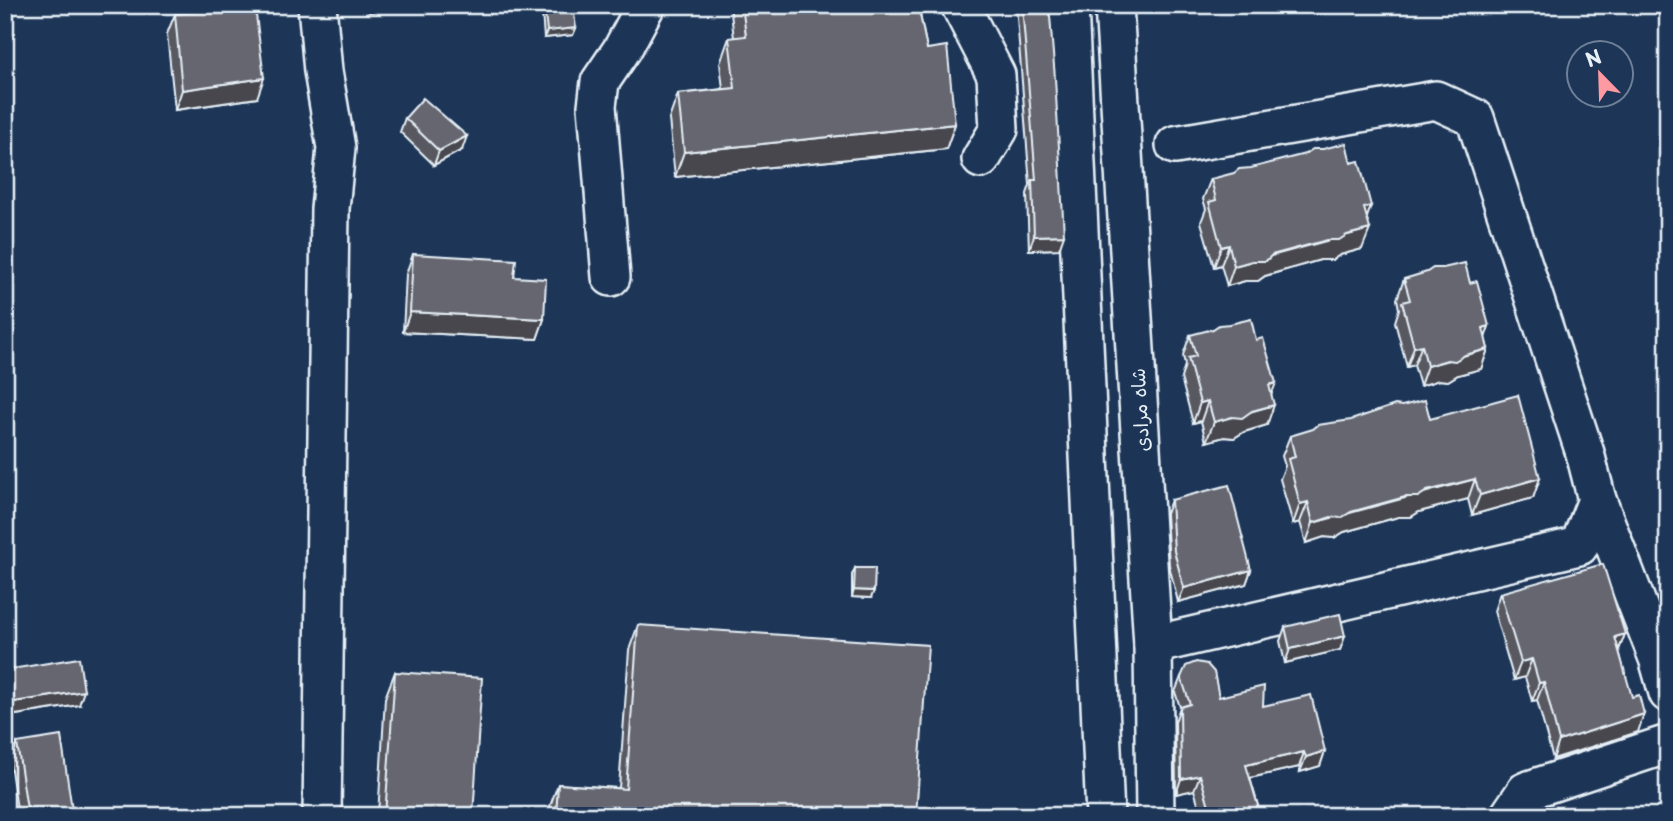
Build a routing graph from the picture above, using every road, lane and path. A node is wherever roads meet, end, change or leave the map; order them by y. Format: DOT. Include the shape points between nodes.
graph roads {
  1 [pos="317,5"];
  2 [pos="646,5"];
  3 [pos="960,5"];
  4 [pos="1069,5"];
  5 [pos="1114,5"];
  6 [pos="1175,145"];
  7 [pos="981,159"];
  8 [pos="611,277"];
  9 [pos="1597,500"];
  10 [pos="1153,645"];
  11 [pos="1668,693"];
  12 [pos="1668,744"];
  13 [pos="322,816"];
  14 [pos="1105,816"];
  15 [pos="1155,816"];
  16 [pos="1509,816"];
  1 -- 13 [label="street" via="335,148 330,209"];
  2 -- 8 [label="street" via="600,82 597,106"];
  3 -- 7 [label="street" via="996,75 999,129"];
  4 -- 14 [label="street"];
  5 -- 10 [label="street, شاه مرادی"];
  6 -- 9 [label="street" via="1436,100 1475,118"];
  9 -- 10 [label="street" via="1579,545"];
  9 -- 11 [label="street"];
  10 -- 15 [label="street, شاه مرادی"];
  12 -- 16 [label="street" via="1526,791"];
}
